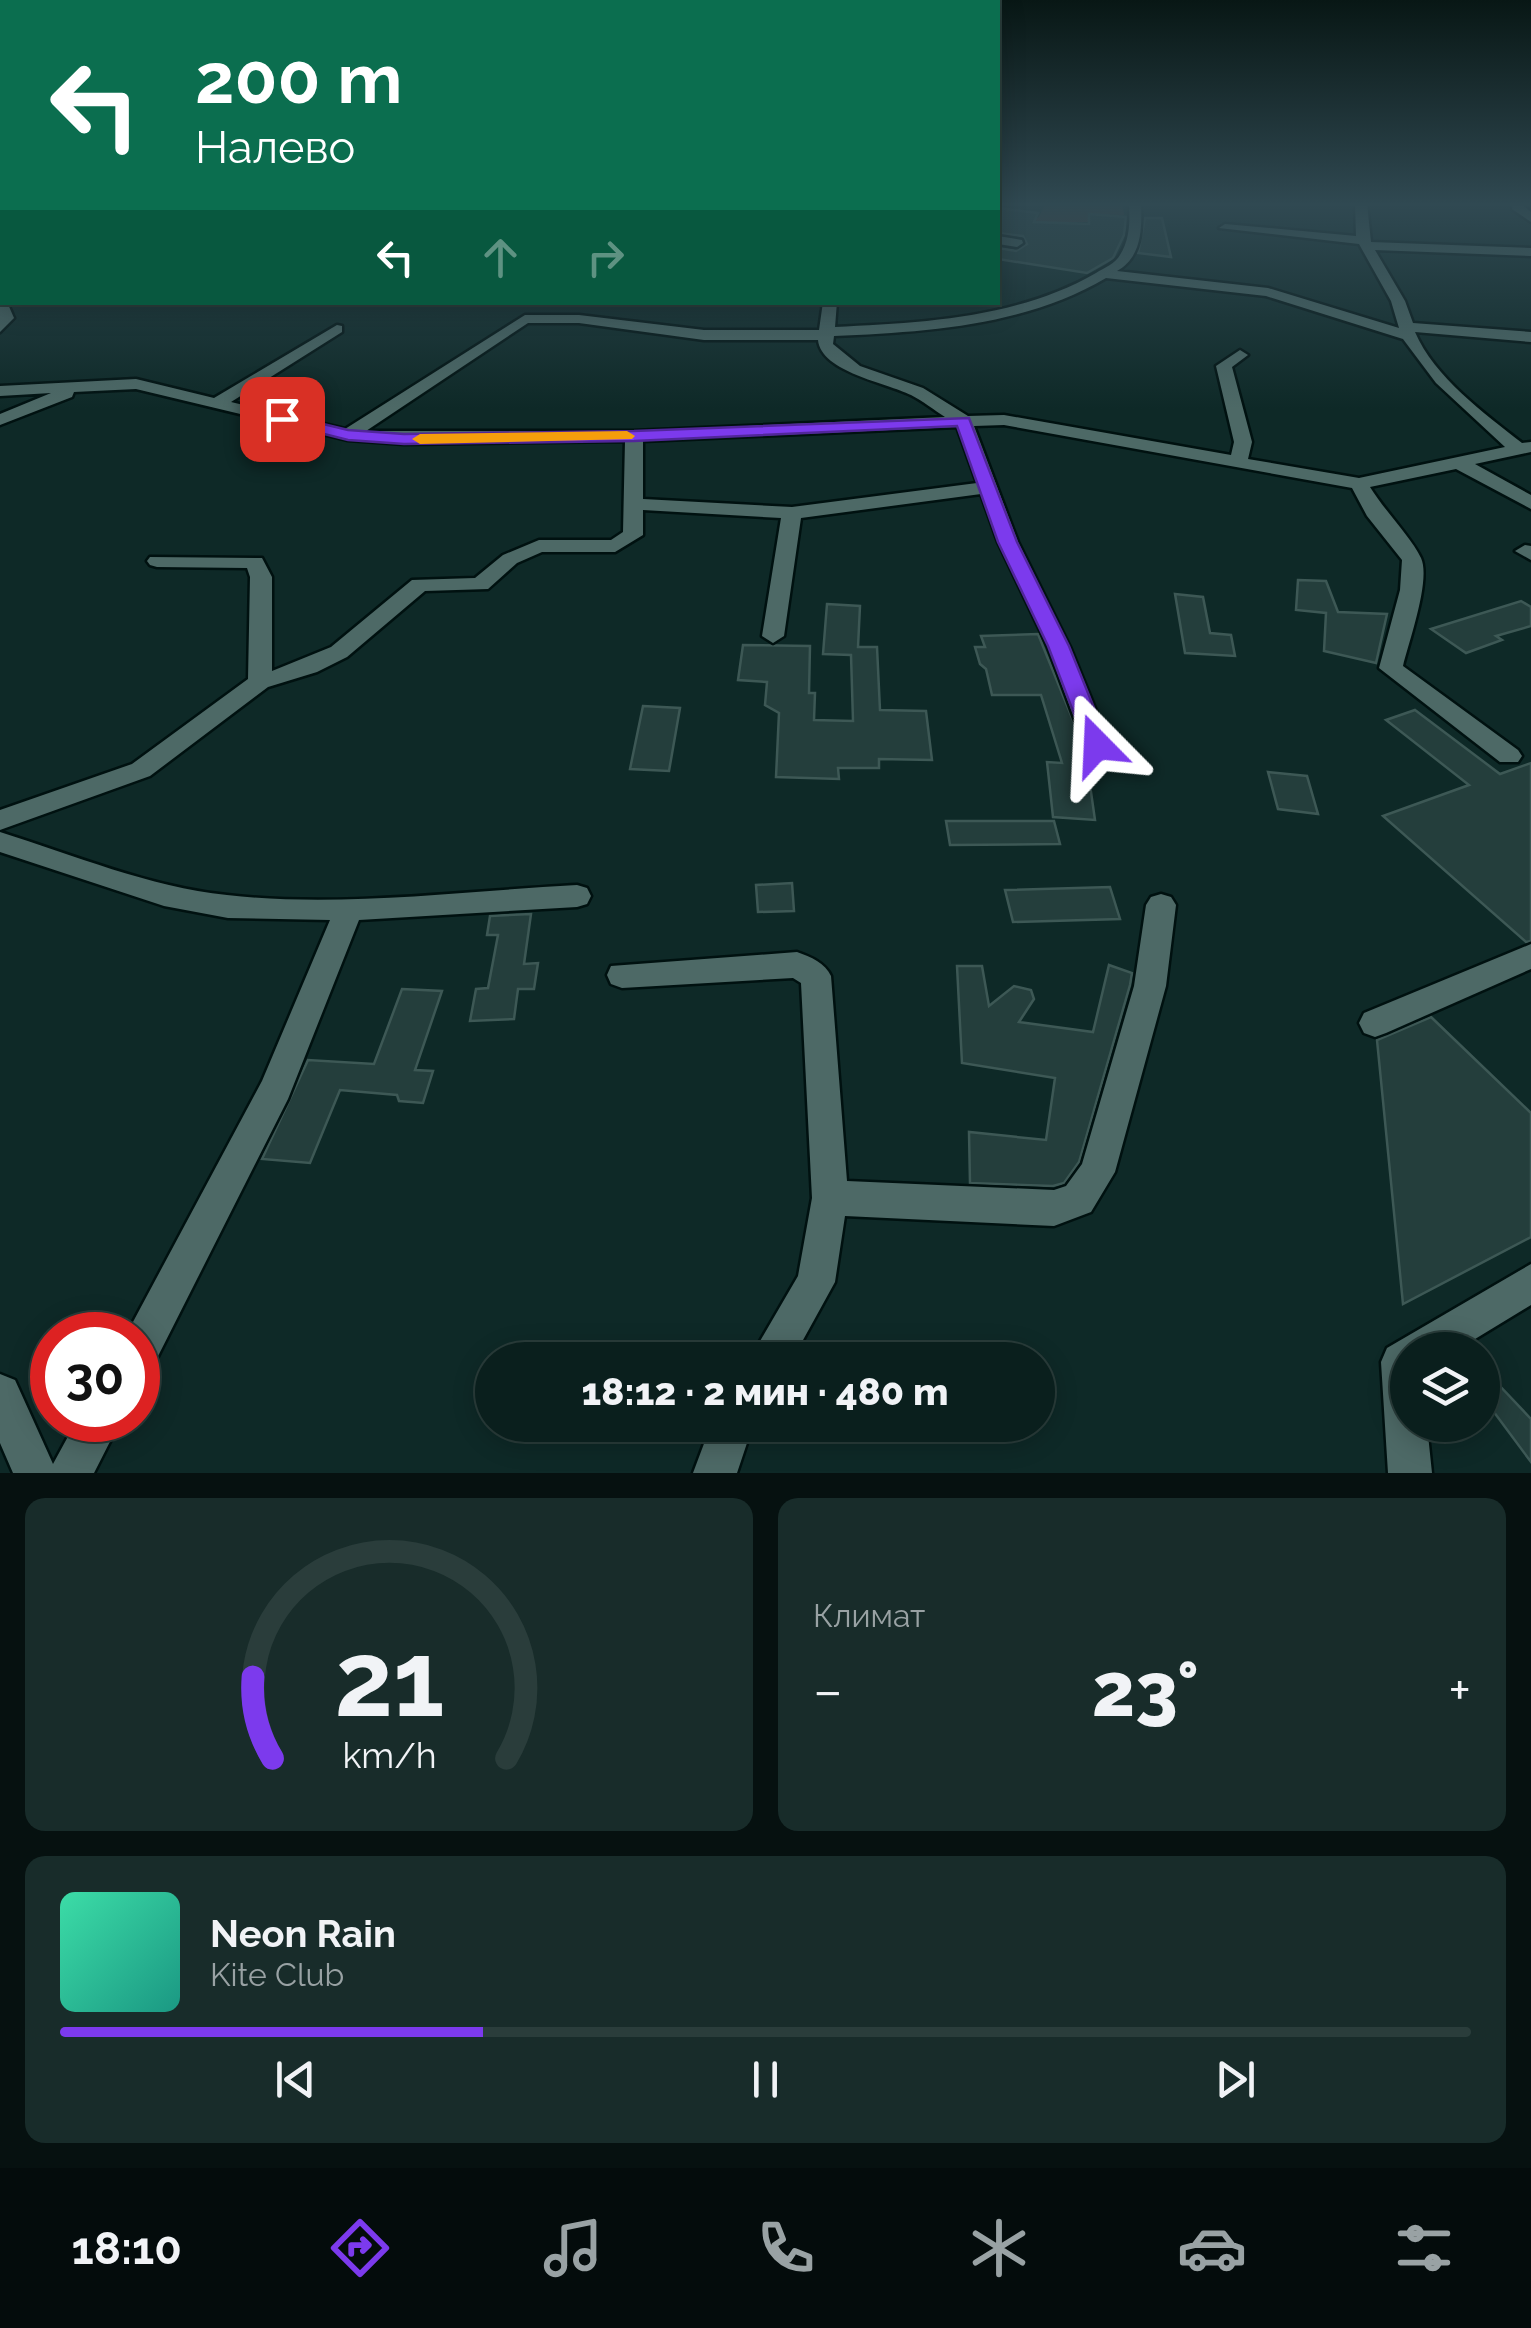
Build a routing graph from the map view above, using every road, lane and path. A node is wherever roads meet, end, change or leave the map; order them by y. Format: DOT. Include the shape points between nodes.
graph roads {
  1 [pos="1108,272"];
  2 [pos="1381,272"];
  3 [pos="1105,274"];
  4 [pos="1,305"];
  5 [pos="830,305"];
  6 [pos="0,328"];
  7 [pos="337,328"];
  8 [pos="1408,331"];
  9 [pos="826,333"];
  10 [pos="1531,337"];
  11 [pos="1240,355"];
  12 [pos="84,385"];
  13 [pos="0,391"];
  14 [pos="216,402"];
  15 [pos="0,420"];
  16 [pos="964,422"];
  17 [pos="348,435"];
  18 [pos="634,436"];
  19 [pos="1524,447"];
  20 [pos="1457,462"];
  21 [pos="1238,464"];
  22 [pos="1360,484"];
  23 [pos="985,488"];
  24 [pos="1531,503"];
  25 [pos="634,504"];
  26 [pos="792,513"];
  27 [pos="158,561"];
  28 [pos="773,636"];
  29 [pos="260,682"];
  30 [pos="1097,745"];
  31 [pos="1508,756"];
  32 [pos="0,820"];
  33 [pos="0,842"];
  34 [pos="578,896"];
  35 [pos="1161,906"];
  36 [pos="349,909"];
  37 [pos="1531,956"];
  38 [pos="622,976"];
  39 [pos="1375,1023"];
  40 [pos="830,1198"];
  41 [pos="1531,1283"];
  42 [pos="160,1312"];
  43 [pos="1450,1332"];
  44 [pos="781,1342"];
  45 [pos="0,1395"];
  46 [pos="88,1442"];
  47 [pos="726,1442"];
  48 [pos="1407,1442"];
  49 [pos="34,1473"];
  50 [pos="70,1473"];
  51 [pos="715,1473"];
  52 [pos="1410,1473"];
  1 -- 3 [label="street"];
  2 -- 8 [label="street"];
  3 -- 8 [label="street" via="1268,292"];
  3 -- 9 [label="street" via="982,319"];
  4 -- 6 [label="street" via="7,318"];
  5 -- 9 [label="street"];
  7 -- 14 [label="street"];
  8 -- 10 [label="street"];
  8 -- 19 [label="street" via="1484,422"];
  9 -- 16 [label="street" via="825,344 845,363 917,392"];
  9 -- 17 [label="street" via="704,335 525,319"];
  11 -- 21 [label="street" via="1224,366 1244,442"];
  12 -- 13 [label="street"];
  12 -- 14 [label="street" via="136,384"];
  12 -- 15 [label="street"];
  14 -- 17 [label="street"];
  16 -- 18 [label="street"];
  16 -- 21 [label="street" via="1036,423"];
  16 -- 23 [label="street"];
  17 -- 18 [label="street"];
  18 -- 25 [label="street"];
  19 -- 20 [label="street"];
  20 -- 22 [label="street"];
  20 -- 24 [label="street"];
  21 -- 22 [label="street"];
  22 -- 31 [label="street" via="1412,560 1391,668"];
  23 -- 26 [label="street"];
  23 -- 30 [label="street"];
  25 -- 26 [label="street"];
  25 -- 29 [label="street" via="627,542 539,546 480,584 420,586 339,652"];
  26 -- 28 [label="street"];
  27 -- 29 [label="street" via="255,562 261,577"];
  29 -- 32 [label="street" via="140,770"];
  33 -- 36 [label="street" via="228,908"];
  34 -- 36 [label="street"];
  35 -- 40 [label="street" via="1140,1023 1097,1172 1078,1199 1054,1208"];
  36 -- 42 [label="street" via="276,1088"];
  37 -- 39 [label="street"];
  38 -- 40 [label="street" via="797,965 816,976"];
  40 -- 44 [label="street" via="816,1282"];
  41 -- 43 [label="street"];
  45 -- 49 [label="street"];
  46 -- 50 [label="street"];
  47 -- 51 [label="street"];
  48 -- 52 [label="street"];
}
